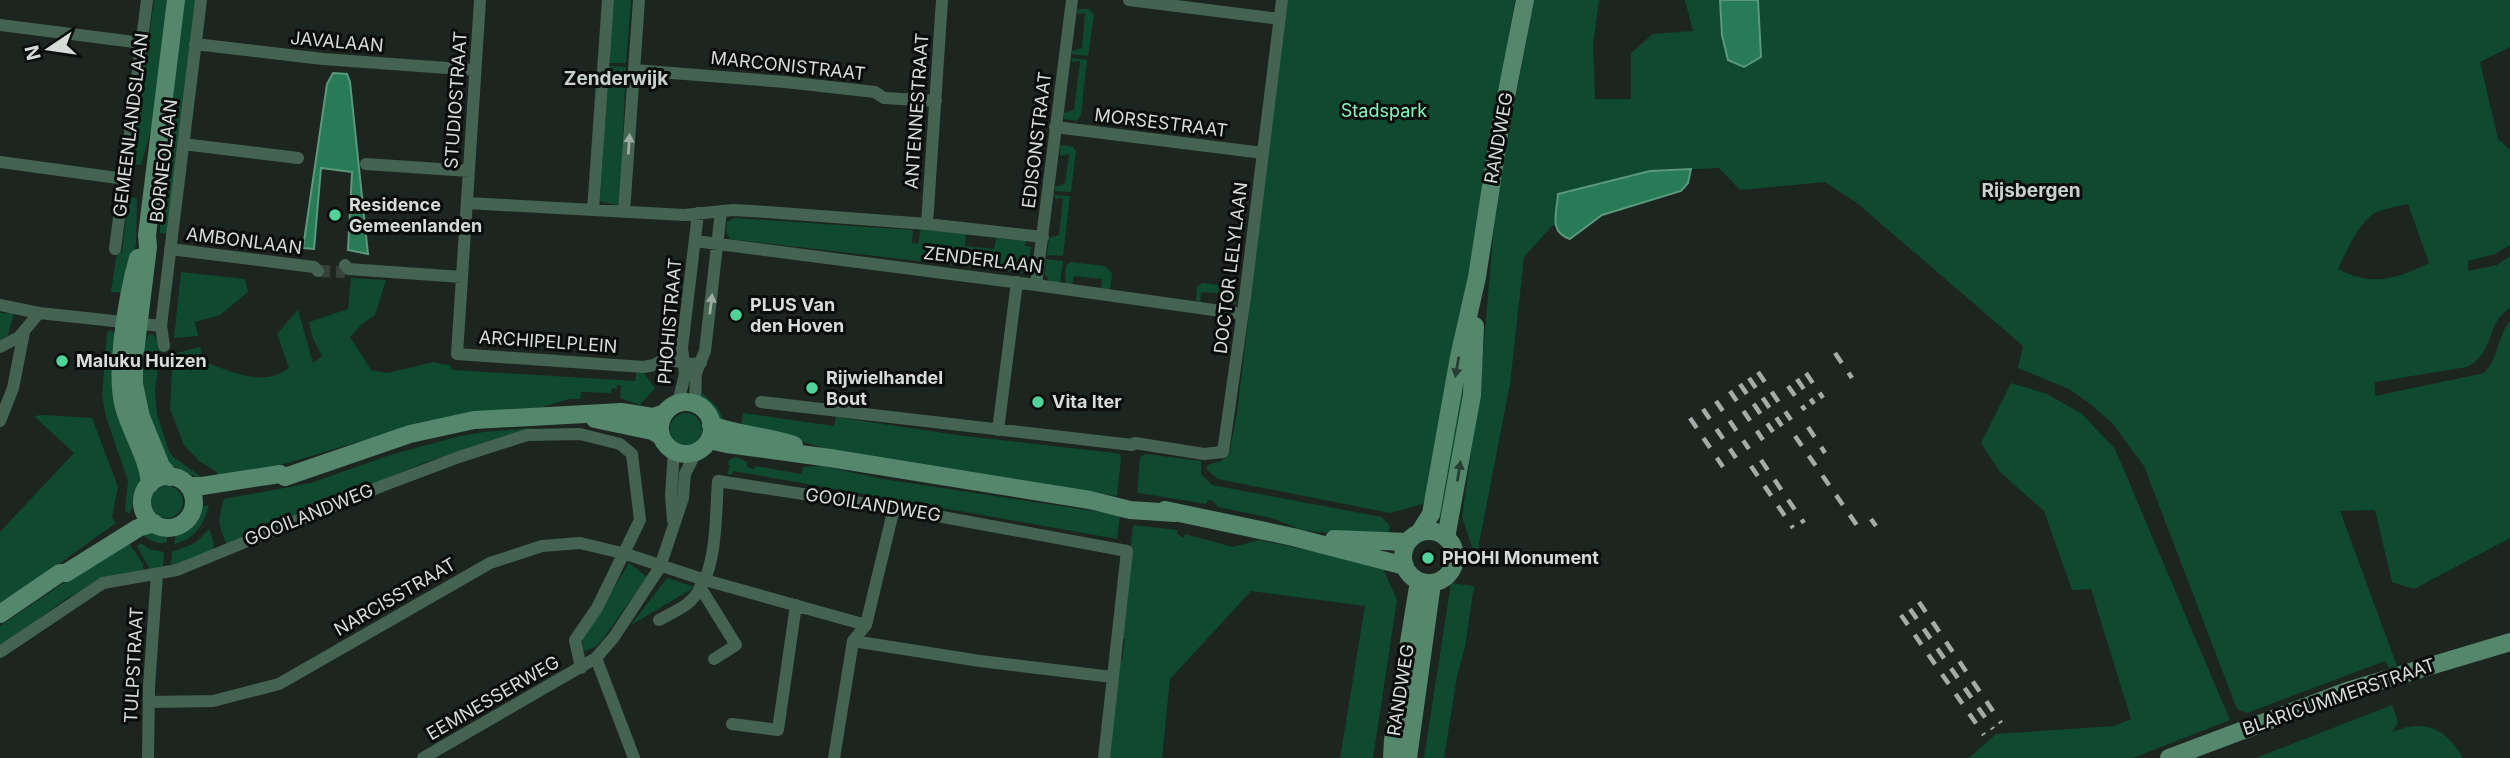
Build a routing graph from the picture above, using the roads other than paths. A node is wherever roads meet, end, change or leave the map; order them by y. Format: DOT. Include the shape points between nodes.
graph roads {
  1 [pos="147,0"];
  2 [pos="176,0"];
  3 [pos="201,0"];
  4 [pos="480,0"];
  5 [pos="608,0"];
  6 [pos="639,0"];
  7 [pos="942,0"];
  8 [pos="1072,0"];
  9 [pos="1129,0"];
  10 [pos="1282,0"];
  11 [pos="1525,0"];
  12 [pos="1280,19"];
  13 [pos="0,25"];
  14 [pos="142,43"];
  15 [pos="195,44"];
  16 [pos="475,70"];
  17 [pos="634,70"];
  18 [pos="936,101"];
  19 [pos="1055,127"];
  20 [pos="183,144"];
  21 [pos="1263,153"];
  22 [pos="298,158"];
  23 [pos="0,162"];
  24 [pos="366,164"];
  25 [pos="469,171"];
  26 [pos="125,179"];
  27 [pos="467,203"];
  28 [pos="593,210"];
  29 [pos="721,211"];
  30 [pos="624,212"];
  31 [pos="698,214"];
  32 [pos="927,224"];
  33 [pos="1043,237"];
  34 [pos="695,241"];
  35 [pos="718,244"];
  36 [pos="116,249"];
  37 [pos="170,249"];
  38 [pos="317,267"];
  39 [pos="346,269"];
  40 [pos="462,276"];
  41 [pos="1477,276"];
  42 [pos="1017,282"];
  43 [pos="1036,285"];
  44 [pos="0,305"];
  45 [pos="38,313"];
  46 [pos="1242,314"];
  47 [pos="133,323"];
  48 [pos="161,326"];
  49 [pos="24,332"];
  50 [pos="164,346"];
  51 [pos="0,347"];
  52 [pos="683,362"];
  53 [pos="701,363"];
  54 [pos="761,402"];
  55 [pos="679,407"];
  56 [pos="575,414"];
  57 [pos="0,421"];
  58 [pos="998,430"];
  59 [pos="661,436"];
  60 [pos="705,439"];
  61 [pos="674,452"];
  62 [pos="632,454"];
  63 [pos="170,477"];
  64 [pos="285,477"];
  65 [pos="150,484"];
  66 [pos="188,486"];
  67 [pos="143,506"];
  68 [pos="193,506"];
  69 [pos="894,508"];
  70 [pos="154,523"];
  71 [pos="674,527"];
  72 [pos="1293,537"];
  73 [pos="1413,538"];
  74 [pos="1446,538"];
  75 [pos="626,554"];
  76 [pos="1405,566"];
  77 [pos="660,567"];
  78 [pos="60,573"];
  79 [pos="157,574"];
  80 [pos="1425,582"];
  81 [pos="702,584"];
  82 [pos="796,605"];
  83 [pos="0,614"];
  84 [pos="659,620"];
  85 [pos="866,625"];
  86 [pos="853,641"];
  87 [pos="2510,642"];
  88 [pos="0,652"];
  89 [pos="596,658"];
  90 [pos="714,659"];
  91 [pos="581,668"];
  92 [pos="1112,677"];
  93 [pos="149,702"];
  94 [pos="732,724"];
  95 [pos="148,758"];
  96 [pos="423,758"];
  97 [pos="634,758"];
  98 [pos="834,758"];
  99 [pos="1104,758"];
  100 [pos="1392,758"];
  101 [pos="1408,758"];
  102 [pos="2169,758"];
  1 -- 14 [label="street, GEMEENLANDSLAAN"];
  2 -- 47 [label="main road, GEMEENLANDSLAAN" via="147,235 132,281"];
  3 -- 15 [label="street, BORNEOLAAN"];
  4 -- 16 [label="street, STUDIOSTRAAT"];
  5 -- 28 [label="street"];
  6 -- 17 [label="street"];
  7 -- 18 [label="street, ANTENNESTRAAT"];
  8 -- 19 [label="street, EDISONSTRAAT"];
  9 -- 12 [label="street"];
  10 -- 12 [label="street, DOCTOR LELYLAAN"];
  11 -- 41 [label="main road, RANDWEG"];
  12 -- 21 [label="street, DOCTOR LELYLAAN"];
  13 -- 14 [label="street"];
  14 -- 26 [label="street, GEMEENLANDSLAAN"];
  15 -- 16 [label="street, JAVALAAN"];
  15 -- 20 [label="street, BORNEOLAAN"];
  16 -- 25 [label="street, STUDIOSTRAAT"];
  17 -- 18 [label="street, MARCONISTRAAT" via="786,82"];
  30 -- 17 [label="street, one-way"];
  18 -- 32 [label="street, ANTENNESTRAAT"];
  19 -- 21 [label="street, MORSESTRAAT"];
  19 -- 33 [label="street, EDISONSTRAAT"];
  20 -- 22 [label="street"];
  20 -- 37 [label="street, BORNEOLAAN"];
  21 -- 46 [label="street, DOCTOR LELYLAAN"];
  23 -- 26 [label="street"];
  24 -- 25 [label="street"];
  25 -- 27 [label="street, STUDIOSTRAAT"];
  26 -- 36 [label="street, GEMEENLANDSLAAN"];
  27 -- 28 [label="street"];
  27 -- 40 [label="street, ARCHIPELPLEIN"];
  28 -- 30 [label="street"];
  29 -- 31 [label="street, ZENDERLAAN"];
  29 -- 32 [label="street, ZENDERLAAN"];
  29 -- 35 [label="street, PHOHISTRAAT"];
  30 -- 31 [label="street"];
  31 -- 34 [label="street, PHOHISTRAAT"];
  32 -- 33 [label="street, ZENDERLAAN"];
  33 -- 43 [label="street, EDISONSTRAAT"];
  34 -- 35 [label="street, ZENDERLAAN"];
  34 -- 52 [label="street, PHOHISTRAAT"];
  35 -- 42 [label="street, ZENDERLAAN"];
  53 -- 35 [label="street, PHOHISTRAAT, one-way"];
  37 -- 38 [label="street, AMBONLAAN"];
  37 -- 48 [label="street, BORNEOLAAN"];
  39 -- 40 [label="street"];
  40 -- 52 [label="street, ARCHIPELPLEIN" via="457,354 643,367 664,359"];
  41 -- 73 [label="main road, RANDWEG, one-way" via="1431,514"];
  74 -- 41 [label="main road, RANDWEG, one-way" via="1472,395"];
  42 -- 43 [label="street, ZENDERLAAN"];
  42 -- 58 [label="street"];
  43 -- 46 [label="street, ZENDERLAAN"];
  44 -- 45 [label="street"];
  45 -- 47 [label="street"];
  45 -- 49 [label="street"];
  46 -- 58 [label="street, DOCTOR LELYLAAN" via="1223,452 1204,454"];
  47 -- 48 [label="street"];
  47 -- 63 [label="main road, GEMEENLANDSLAAN" via="135,396 161,467"];
  47 -- 65 [label="main road, GEMEENLANDSLAAN" via="120,373 120,392"];
  48 -- 50 [label="street, BORNEOLAAN"];
  49 -- 51 [label="street"];
  49 -- 57 [label="street" via="13,388"];
  52 -- 53 [label="street, ARCHIPELPLEIN"];
  52 -- 55 [label="street, PHOHISTRAAT"];
  53 -- 55 [label="street, PHOHISTRAAT"];
  54 -- 58 [label="street"];
  55 -- 56 [label="main road" via="653,417 621,412"];
  55 -- 59 [label="main road" via="660,424"];
  55 -- 60 [label="main road" via="708,415"];
  56 -- 59 [label="main road"];
  56 -- 64 [label="main road" via="474,420 410,434"];
  59 -- 61 [label="main road"];
  60 -- 61 [label="main road" via="689,454"];
  60 -- 71 [label="street, EEMNESSERWEG" via="685,474"];
  60 -- 72 [label="main road" via="1090,500 1132,500"];
  61 -- 71 [label="street, EEMNESSERWEG"];
  62 -- 75 [label="street, EEMNESSERWEG" via="640,520"];
  62 -- 79 [label="street, GOOILANDWEG" via="620,444 580,434 527,435 446,461 177,570"];
  63 -- 65 [label="main road"];
  63 -- 66 [label="main road"];
  64 -- 66 [label="main road"];
  64 -- 68 [label="main road" via="282,482 204,498"];
  65 -- 67 [label="main road"];
  66 -- 68 [label="main road"];
  67 -- 70 [label="main road"];
  67 -- 78 [label="main road" via="61,566"];
  68 -- 70 [label="main road" via="190,516 177,526"];
  69 -- 81 [label="street, GOOILANDWEG" via="718,481 712,561"];
  69 -- 85 [label="street"];
  69 -- 92 [label="street, GOOILANDWEG" via="1127,551"];
  70 -- 78 [label="main road"];
  71 -- 77 [label="street, EEMNESSERWEG"];
  72 -- 73 [label="main road"];
  72 -- 76 [label="main road"];
  73 -- 74 [label="main road" via="1428,531"];
  73 -- 76 [label="main road" via="1403,554"];
  74 -- 80 [label="main road" via="1454,550 1454,564 1446,577"];
  75 -- 77 [label="street, NARCISSTRAAT"];
  75 -- 91 [label="street, EEMNESSERWEG" via="575,640"];
  75 -- 93 [label="street, NARCISSTRAAT" via="580,543 542,546 490,563 279,684 213,701"];
  76 -- 80 [label="main road"];
  77 -- 81 [label="street, NARCISSTRAAT"];
  77 -- 89 [label="street, EEMNESSERWEG"];
  78 -- 83 [label="main road"];
  79 -- 88 [label="street, GOOILANDWEG" via="96,586"];
  79 -- 93 [label="street, TULPSTRAAT"];
  80 -- 100 [label="main road, RANDWEG"];
  80 -- 101 [label="main road, RANDWEG"];
  81 -- 82 [label="street, NARCISSTRAAT"];
  81 -- 84 [label="street" via="689,603"];
  81 -- 90 [label="street" via="736,645"];
  82 -- 85 [label="street, NARCISSTRAAT"];
  82 -- 94 [label="street" via="778,730"];
  85 -- 86 [label="street"];
  86 -- 92 [label="street"];
  86 -- 98 [label="street"];
  87 -- 102 [label="main road, BLARICUMMERSTRAAT" via="2350,690"];
  89 -- 91 [label="street, EEMNESSERWEG"];
  89 -- 97 [label="street"];
  91 -- 96 [label="street, EEMNESSERWEG"];
  92 -- 99 [label="street"];
  93 -- 95 [label="street, TULPSTRAAT"];
}
